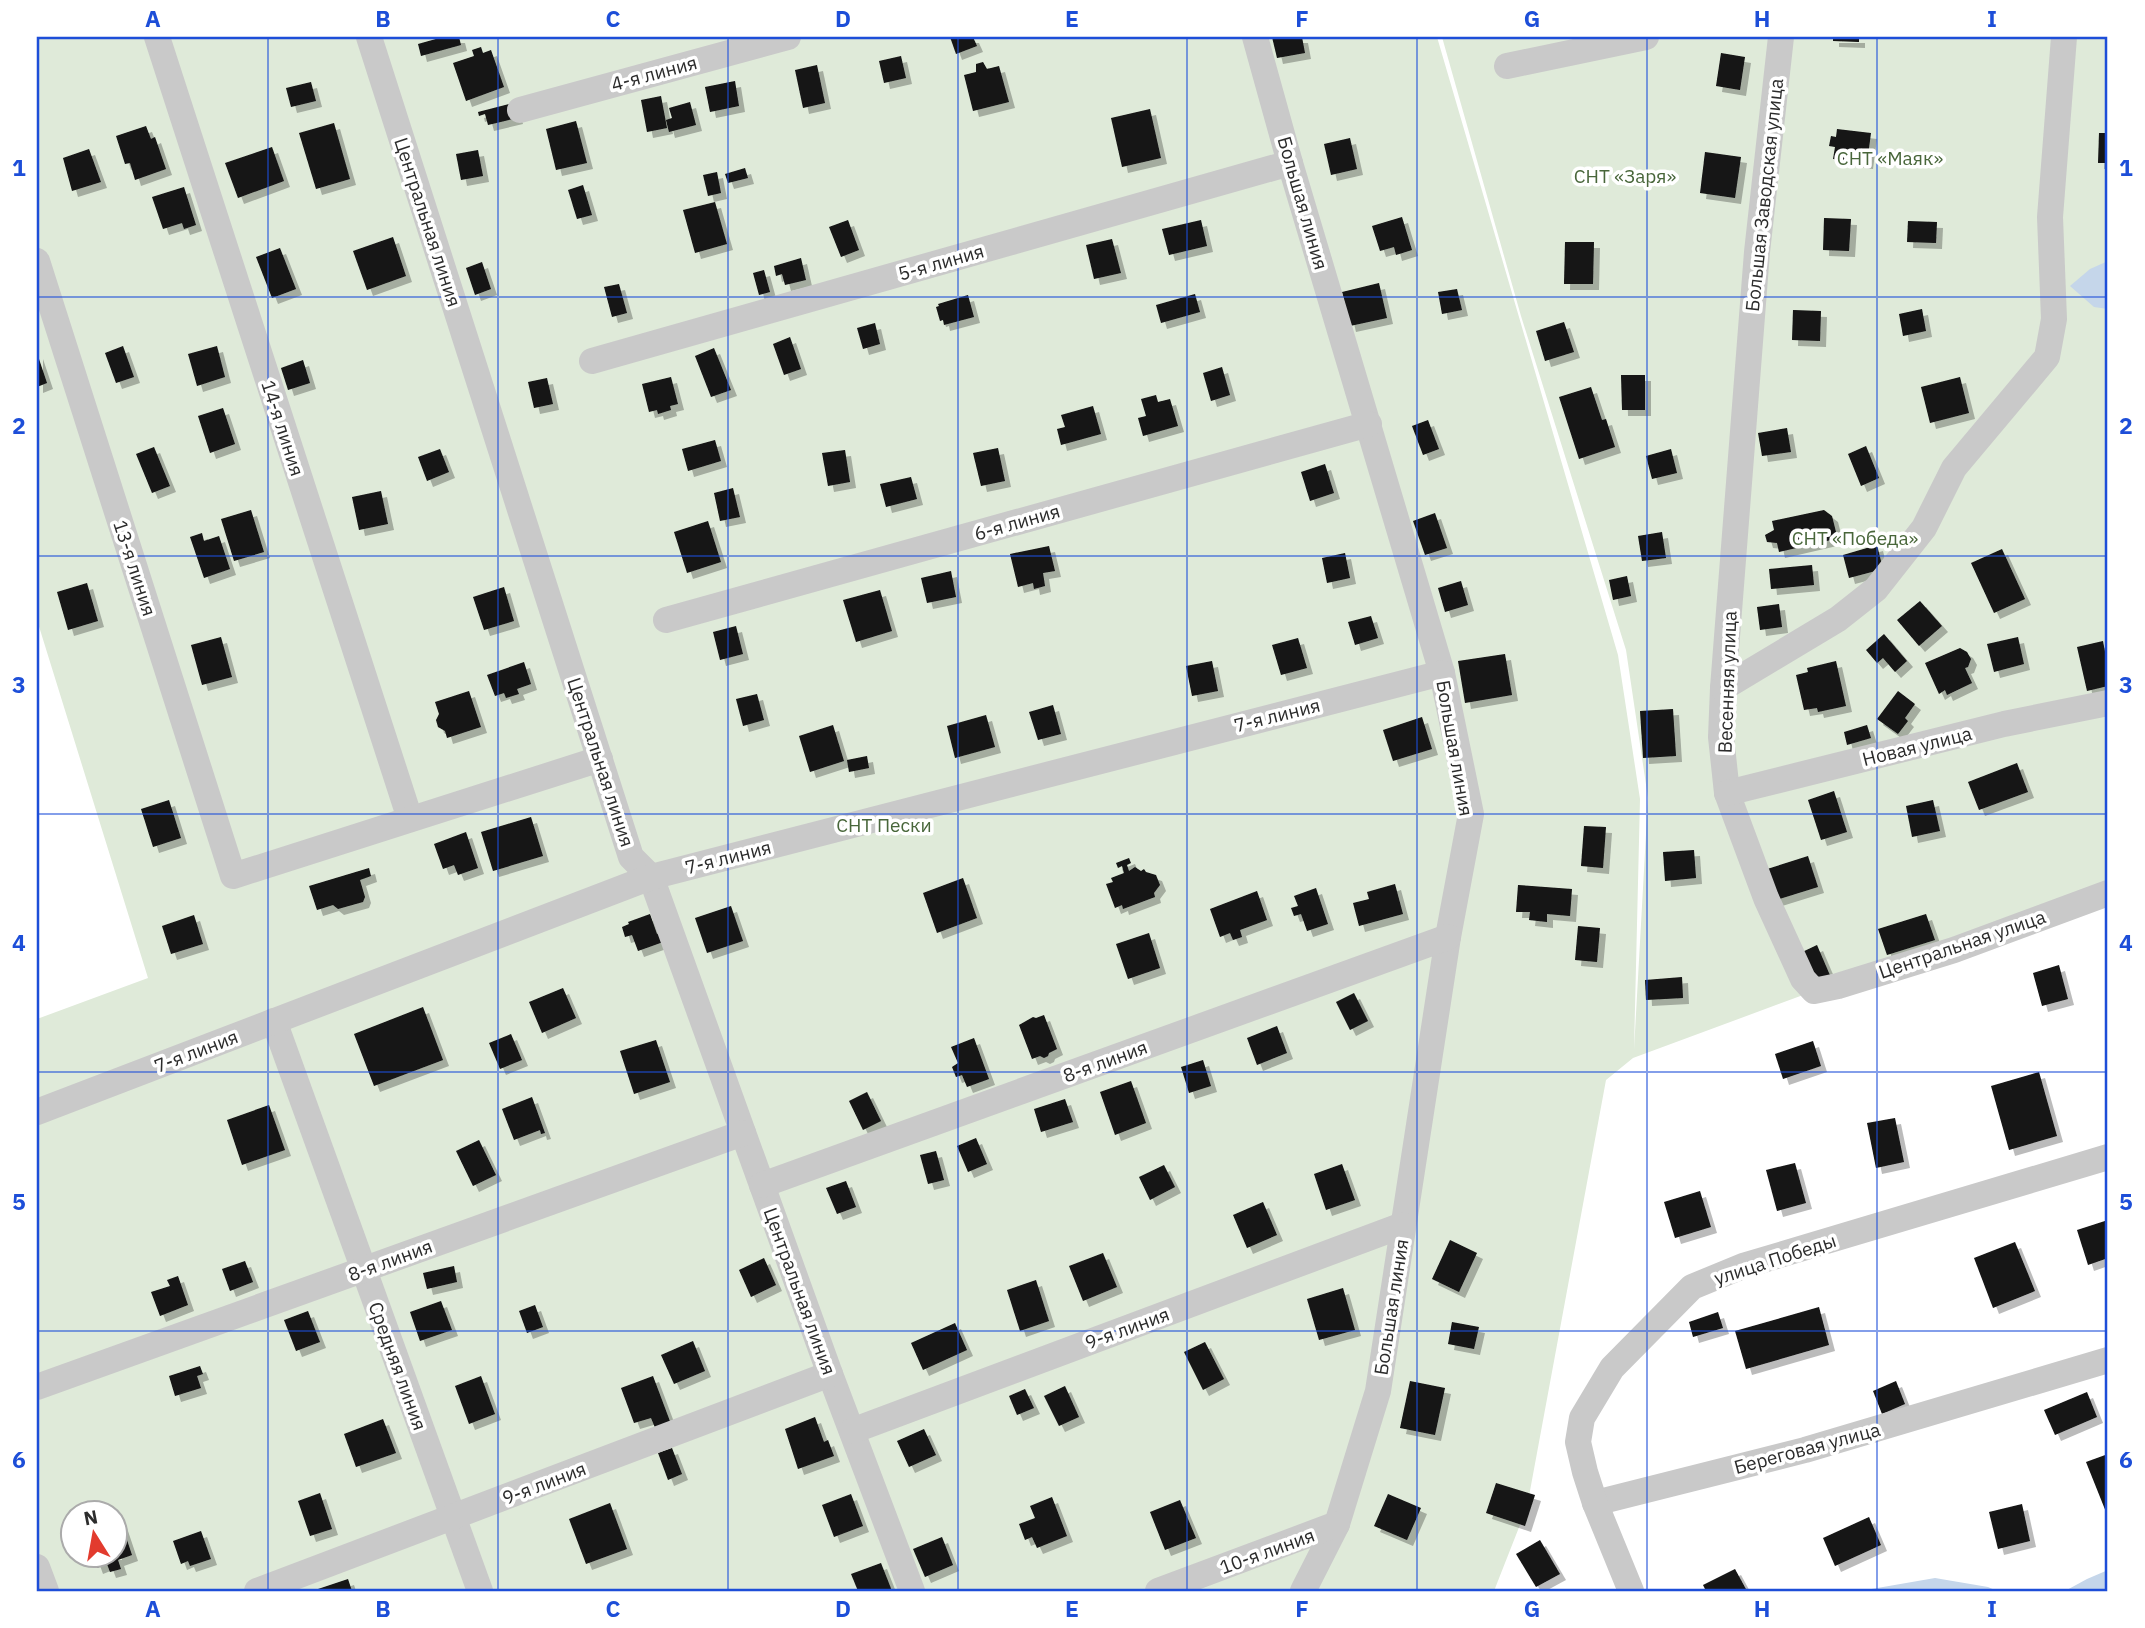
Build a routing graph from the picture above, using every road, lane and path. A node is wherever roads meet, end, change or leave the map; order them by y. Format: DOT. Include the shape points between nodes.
graph roads {
  1 [pos="157,37"];
  2 [pos="369,37"];
  3 [pos="788,37"];
  4 [pos="1255,37"];
  5 [pos="1646,37"];
  6 [pos="1781,37"];
  7 [pos="2064,37"];
  8 [pos="1507,66"];
  9 [pos="520,110"];
  10 [pos="1290,163"];
  11 [pos="37,261"];
  12 [pos="1749,354"];
  13 [pos="592,362"];
  14 [pos="1369,424"];
  15 [pos="666,620"];
  16 [pos="1442,673"];
  17 [pos="1723,688"];
  18 [pos="2108,704"];
  19 [pos="600,759"];
  20 [pos="1727,793"];
  21 [pos="410,820"];
  22 [pos="651,877"];
  23 [pos="2108,893"];
  24 [pos="1448,937"];
  25 [pos="1814,991"];
  26 [pos="274,1021"];
  27 [pos="37,1112"];
  28 [pos="743,1133"];
  29 [pos="2108,1157"];
  30 [pos="762,1185"];
  31 [pos="1403,1225"];
  32 [pos="363,1270"];
  33 [pos="2108,1360"];
  34 [pos="830,1374"];
  35 [pos="37,1387"];
  36 [pos="852,1431"];
  37 [pos="1595,1503"];
  38 [pos="453,1517"];
  39 [pos="1337,1524"];
  40 [pos="37,1567"];
  41 [pos="46,1591"];
  42 [pos="257,1591"];
  43 [pos="480,1591"];
  44 [pos="912,1591"];
  45 [pos="1158,1591"];
  46 [pos="1303,1591"];
  47 [pos="1631,1591"];
  1 -- 21 [label="street, 14-я линия"];
  2 -- 19 [label="street, Центральная линия"];
  3 -- 9 [label="street, 4-я линия"];
  4 -- 10 [label="street, Большая линия"];
  5 -- 8 [label="street"];
  6 -- 12 [label="street, Большая Заводская улица"];
  7 -- 17 [label="street" via="2050,217 2054,319 2047,357 1954,468 1924,528 1876,589 1838,619"];
  10 -- 13 [label="street, 5-я линия"];
  10 -- 14 [label="street, Большая линия"];
  11 -- 21 [label="street, 13-я линия" via="233,876"];
  12 -- 17 [label="street, Весенняя улица"];
  14 -- 15 [label="street, 6-я линия"];
  14 -- 16 [label="street, Большая линия"];
  16 -- 22 [label="street, 7-я линия"];
  16 -- 24 [label="street, Большая линия" via="1471,814"];
  17 -- 20 [label="street, Весенняя улица" via="1721,737"];
  18 -- 20 [label="street, Новая улица" via="2004,724"];
  19 -- 21 [label="street"];
  19 -- 22 [label="street, Центральная линия" via="631,857"];
  20 -- 25 [label="street, Весенняя улица" via="1766,898 1803,979"];
  22 -- 26 [label="street, 7-я линия"];
  22 -- 28 [label="street, Центральная линия"];
  23 -- 25 [label="street, Центральная улица" via="1954,950"];
  24 -- 30 [label="street, 8-я линия"];
  24 -- 31 [label="street, Большая линия"];
  26 -- 27 [label="street, 7-я линия"];
  26 -- 32 [label="street, Средняя линия"];
  28 -- 30 [label="street, Центральная линия"];
  28 -- 32 [label="street, 8-я линия"];
  29 -- 37 [label="street, улица Победы" via="1743,1266 1692,1287 1612,1368 1582,1418 1578,1442"];
  30 -- 34 [label="street, Центральная линия"];
  31 -- 36 [label="street, 9-я линия"];
  31 -- 39 [label="street, Большая линия" via="1378,1391"];
  32 -- 35 [label="street, 8-я линия"];
  32 -- 38 [label="street, Средняя линия"];
  33 -- 37 [label="street, Береговая улица" via="1805,1450"];
  34 -- 36 [label="street, Центральная линия"];
  34 -- 38 [label="street, 9-я линия"];
  36 -- 44 [label="street, Центральная линия"];
  37 -- 47 [label="street"];
  38 -- 42 [label="street, 9-я линия"];
  38 -- 43 [label="street, Средняя линия"];
  39 -- 45 [label="street, 10-я линия"];
  39 -- 46 [label="street, Большая линия"];
  40 -- 41 [label="street"];
}
